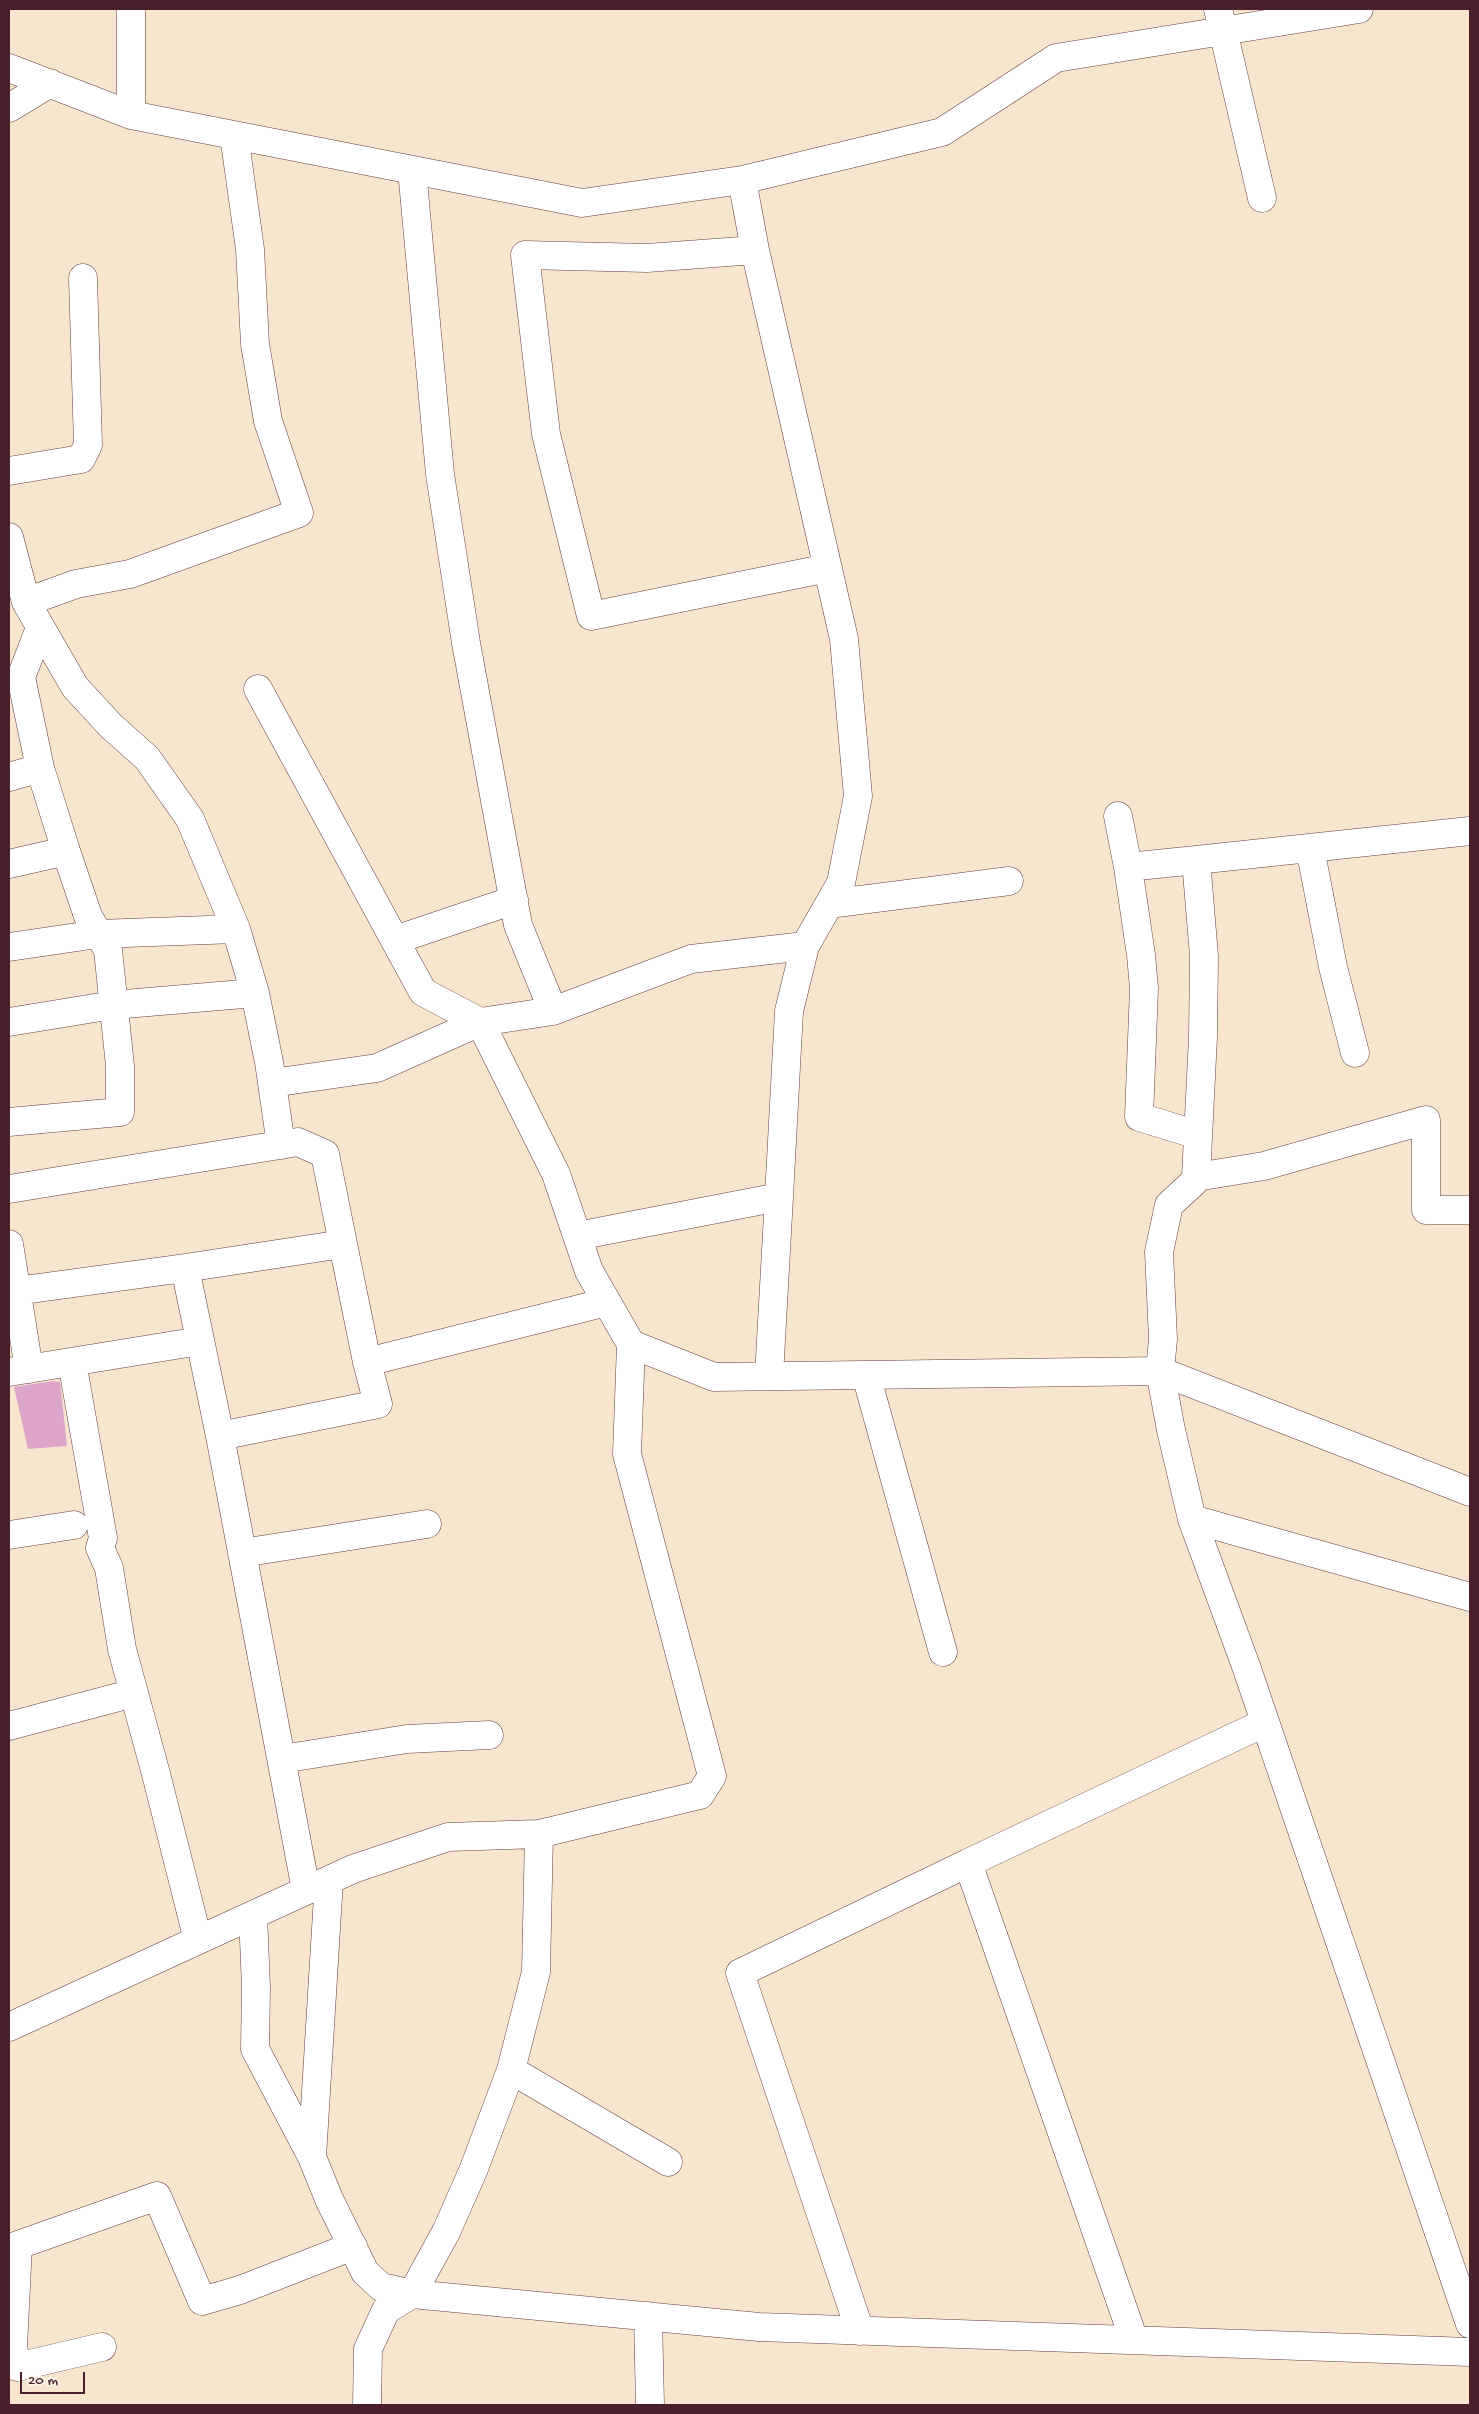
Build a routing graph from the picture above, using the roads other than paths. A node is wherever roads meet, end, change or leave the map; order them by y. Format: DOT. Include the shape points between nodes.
graph roads {
  1 [pos="131,9"];
  2 [pos="1359,9"];
  3 [pos="1220,20"];
  4 [pos="9,68"];
  5 [pos="50,83"];
  6 [pos="9,108"];
  7 [pos="131,115"];
  8 [pos="234,135"];
  9 [pos="412,170"];
  10 [pos="742,180"];
  11 [pos="1262,198"];
  12 [pos="755,250"];
  13 [pos="83,278"];
  14 [pos="9,471"];
  15 [pos="9,537"];
  16 [pos="828,568"];
  17 [pos="26,602"];
  18 [pos="40,628"];
  19 [pos="258,688"];
  20 [pos="16,691"];
  21 [pos="40,768"];
  22 [pos="9,777"];
  23 [pos="1118,816"];
  24 [pos="1470,832"];
  25 [pos="1310,848"];
  26 [pos="66,851"];
  27 [pos="1196,860"];
  28 [pos="9,864"];
  29 [pos="1128,867"];
  30 [pos="1009,881"];
  31 [pos="514,900"];
  32 [pos="829,904"];
  33 [pos="236,929"];
  34 [pos="98,934"];
  35 [pos="395,940"];
  36 [pos="805,946"];
  37 [pos="9,947"];
  38 [pos="256,993"];
  39 [pos="112,1005"];
  40 [pos="553,1011"];
  41 [pos="9,1022"];
  42 [pos="480,1022"];
  43 [pos="1355,1053"];
  44 [pos="272,1083"];
  45 [pos="9,1122"];
  46 [pos="1198,1135"];
  47 [pos="280,1145"];
  48 [pos="1196,1177"];
  49 [pos="9,1189"];
  50 [pos="779,1197"];
  51 [pos="1470,1210"];
  52 [pos="577,1236"];
  53 [pos="9,1244"];
  54 [pos="343,1244"];
  55 [pos="185,1268"];
  56 [pos="16,1291"];
  57 [pos="607,1302"];
  58 [pos="200,1341"];
  59 [pos="631,1344"];
  60 [pos="72,1362"];
  61 [pos="367,1362"];
  62 [pos="19,1370"];
  63 [pos="1160,1372"];
  64 [pos="866,1375"];
  65 [pos="769,1376"];
  66 [pos="220,1436"];
  67 [pos="1470,1492"];
  68 [pos="1192,1519"];
  69 [pos="427,1524"];
  70 [pos="74,1525"];
  71 [pos="9,1536"];
  72 [pos="242,1553"];
  73 [pos="1470,1597"];
  74 [pos="942,1652"];
  75 [pos="134,1693"];
  76 [pos="1264,1723"];
  77 [pos="9,1726"];
  78 [pos="489,1734"];
  79 [pos="282,1759"];
  80 [pos="539,1834"];
  81 [pos="968,1863"];
  82 [pos="318,1885"];
  83 [pos="253,1915"];
  84 [pos="198,1940"];
  85 [pos="9,2027"];
  86 [pos="511,2070"];
  87 [pos="312,2157"];
  88 [pos="668,2162"];
  89 [pos="353,2246"];
  90 [pos="412,2294"];
  91 [pos="648,2316"];
  92 [pos="1470,2324"];
  93 [pos="860,2331"];
  94 [pos="1134,2340"];
  95 [pos="102,2348"];
  96 [pos="1470,2352"];
  97 [pos="367,2405"];
  98 [pos="650,2405"];
  1 -- 7 [label="street"];
  2 -- 3 [label="street"];
  3 -- 10 [label="street" via="1056,58 942,132"];
  3 -- 11 [label="street"];
  4 -- 5 [label="street"];
  5 -- 6 [label="street"];
  5 -- 7 [label="street"];
  7 -- 8 [label="street"];
  8 -- 9 [label="street"];
  8 -- 17 [label="street" via="250,249 255,344 268,421 300,513 130,574 76,584"];
  9 -- 10 [label="street" via="582,203"];
  9 -- 31 [label="street" via="440,474 466,643"];
  10 -- 12 [label="street"];
  12 -- 16 [label="street"];
  12 -- 16 [label="street" via="647,258 525,255 546,434 591,616"];
  13 -- 14 [label="street" via="88,445 81,459"];
  15 -- 17 [label="street"];
  16 -- 32 [label="street" via="844,639 858,796 842,883"];
  17 -- 18 [label="street"];
  18 -- 20 [label="street"];
  18 -- 33 [label="street" via="75,687 147,758 190,819"];
  19 -- 35 [label="street"];
  20 -- 21 [label="street"];
  21 -- 22 [label="street"];
  21 -- 26 [label="street"];
  23 -- 29 [label="street"];
  24 -- 25 [label="street"];
  25 -- 27 [label="street"];
  25 -- 43 [label="street" via="1333,967"];
  26 -- 28 [label="street"];
  26 -- 34 [label="street" via="88,916"];
  27 -- 29 [label="street"];
  27 -- 46 [label="street" via="1204,956"];
  29 -- 46 [label="street" via="1144,988 1139,1117"];
  30 -- 32 [label="street"];
  31 -- 35 [label="street"];
  31 -- 40 [label="street" via="518,925"];
  32 -- 36 [label="street"];
  33 -- 34 [label="street"];
  33 -- 38 [label="street"];
  34 -- 37 [label="street"];
  34 -- 39 [label="street" via="108,950"];
  35 -- 42 [label="street" via="423,992"];
  36 -- 40 [label="street" via="691,959"];
  36 -- 50 [label="street" via="789,1011"];
  38 -- 39 [label="street"];
  38 -- 44 [label="street"];
  39 -- 41 [label="street"];
  39 -- 45 [label="street" via="120,1066 120,1112"];
  40 -- 42 [label="street"];
  42 -- 44 [label="street" via="377,1068"];
  42 -- 52 [label="street" via="556,1174"];
  44 -- 47 [label="street"];
  46 -- 48 [label="street"];
  47 -- 49 [label="street"];
  47 -- 54 [label="street" via="298,1142 325,1154"];
  48 -- 51 [label="street" via="1264,1166 1426,1120 1426,1210"];
  48 -- 63 [label="street" via="1169,1205 1159,1252 1164,1339"];
  50 -- 52 [label="street"];
  50 -- 65 [label="street"];
  52 -- 57 [label="street" via="589,1270"];
  53 -- 56 [label="street"];
  54 -- 55 [label="street"];
  54 -- 61 [label="street"];
  55 -- 56 [label="street"];
  55 -- 58 [label="street"];
  56 -- 62 [label="street"];
  57 -- 59 [label="street"];
  57 -- 61 [label="street"];
  58 -- 60 [label="street"];
  58 -- 66 [label="street"];
  59 -- 65 [label="street" via="714,1377"];
  59 -- 80 [label="street" via="627,1454 712,1776 700,1794"];
  60 -- 62 [label="street"];
  60 -- 75 [label="street" via="103,1538 100,1548 109,1568 122,1649"];
  61 -- 66 [label="street" via="378,1404"];
  63 -- 64 [label="street"];
  63 -- 67 [label="street"];
  63 -- 68 [label="street"];
  64 -- 65 [label="street"];
  64 -- 74 [label="street"];
  66 -- 72 [label="street"];
  68 -- 73 [label="street"];
  68 -- 76 [label="street"];
  69 -- 72 [label="street"];
  70 -- 71 [label="street"];
  72 -- 79 [label="street"];
  75 -- 77 [label="street"];
  75 -- 84 [label="street"];
  76 -- 81 [label="street"];
  76 -- 92 [label="street"];
  78 -- 79 [label="street" via="407,1739"];
  79 -- 82 [label="street"];
  80 -- 82 [label="street" via="448,1837 353,1868"];
  80 -- 86 [label="street" via="536,1972"];
  81 -- 93 [label="street" via="740,1973"];
  81 -- 94 [label="street"];
  82 -- 83 [label="street"];
  82 -- 87 [label="street"];
  83 -- 84 [label="street"];
  83 -- 87 [label="street" via="255,2049"];
  84 -- 85 [label="street"];
  86 -- 88 [label="street"];
  86 -- 90 [label="street" via="473,2171 446,2232"];
  87 -- 89 [label="street"];
  89 -- 90 [label="street" via="365,2272 374,2281 382,2287"];
  89 -- 95 [label="street" via="240,2290 202,2301 157,2196 18,2245 13,2347 17,2367"];
  90 -- 91 [label="street"];
  90 -- 97 [label="street" via="386,2310 368,2349"];
  91 -- 93 [label="street" via="759,2327"];
  91 -- 98 [label="street"];
  93 -- 94 [label="street"];
  94 -- 96 [label="street"];
}
